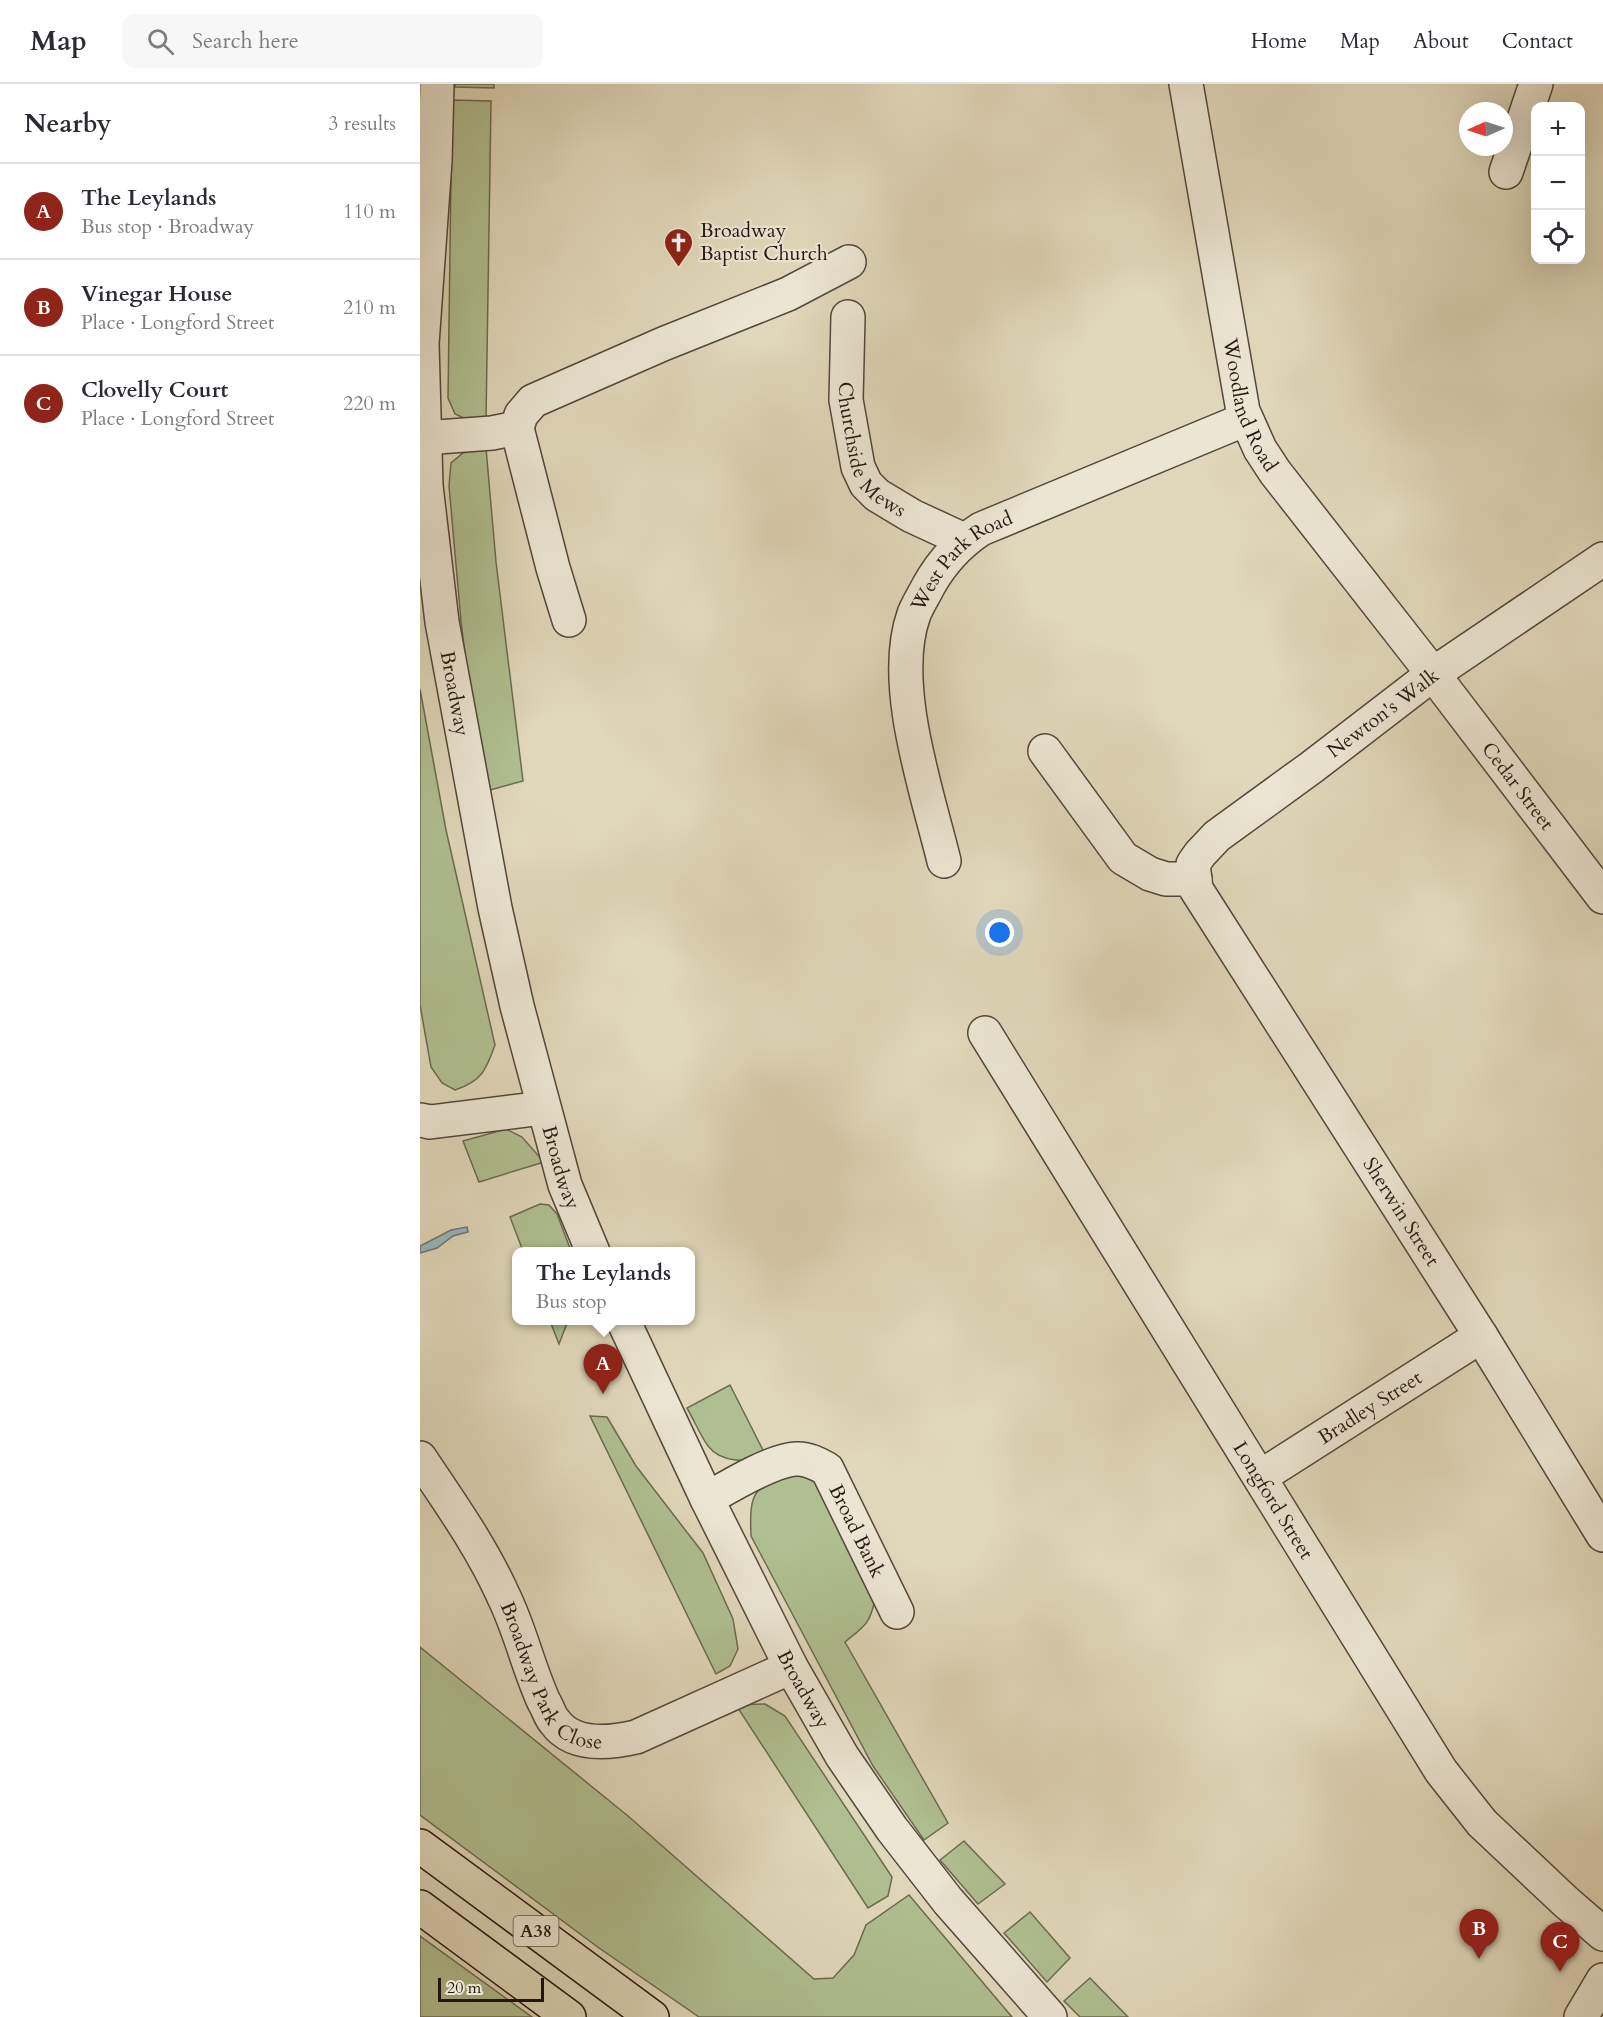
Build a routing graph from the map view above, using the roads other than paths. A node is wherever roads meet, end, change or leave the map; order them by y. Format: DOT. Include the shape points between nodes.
graph roads {
  1 [pos="437,84"];
  2 [pos="1186,84"];
  3 [pos="1536,84"];
  4 [pos="1506,171"];
  5 [pos="849,262"];
  6 [pos="848,317"];
  7 [pos="421,344"];
  8 [pos="1246,419"];
  9 [pos="517,428"];
  10 [pos="424,438"];
  11 [pos="964,540"];
  12 [pos="1603,559"];
  13 [pos="569,620"];
  14 [pos="1433,674"];
  15 [pos="1045,751"];
  16 [pos="944,861"];
  17 [pos="1195,884"];
  18 [pos="1603,897"];
  19 [pos="985,1033"];
  20 [pos="543,1108"];
  21 [pos="420,1120"];
  22 [pos="591,1247"];
  23 [pos="624,1325"];
  24 [pos="1481,1336"];
  25 [pos="420,1458"];
  26 [pos="1260,1477"];
  27 [pos="707,1499"];
  28 [pos="1603,1535"];
  29 [pos="897,1612"];
  30 [pos="790,1666"];
  31 [pos="420,1846"];
  32 [pos="420,1907"];
  33 [pos="1603,1934"];
  34 [pos="1603,1980"];
  35 [pos="569,2017"];
  36 [pos="652,2017"];
  37 [pos="1050,2017"];
  38 [pos="1581,2017"];
  1 -- 7 [label="street, Broadway"];
  2 -- 8 [label="street, Woodland Road"];
  3 -- 4 [label="street"];
  5 -- 9 [label="street" via="788,294 533,401 521,415"];
  6 -- 11 [label="street, Churchside Mews" via="846,400 858,466 866,484 912,516"];
  7 -- 10 [label="street, Broadway"];
  8 -- 11 [label="street, West Park Road" via="1004,518"];
  8 -- 14 [label="street, Woodland Road" via="1275,472"];
  9 -- 10 [label="street"];
  9 -- 13 [label="street"];
  10 -- 20 [label="street, Broadway" via="442,622 495,908"];
  11 -- 16 [label="street, West Park Road" via="934,576 918,606 910,628 907,657 909,717"];
  12 -- 14 [label="street, Newton's Walk"];
  14 -- 17 [label="street, Newton's Walk" via="1217,836 1193,864"];
  14 -- 18 [label="street, Cedar Street"];
  15 -- 17 [label="street" via="1123,858 1158,877"];
  17 -- 24 [label="street, Sherwin Street"];
  19 -- 26 [label="street, Longford Street"];
  20 -- 21 [label="street"];
  20 -- 22 [label="street, Broadway" via="565,1185"];
  23 -- 27 [label="street, Broadway"];
  24 -- 26 [label="street, Bradley Street"];
  24 -- 28 [label="street, Sherwin Street"];
  25 -- 30 [label="street, Broadway Park Close" via="470,1532 504,1596 539,1691 555,1723 569,1734 610,1743 636,1737"];
  26 -- 33 [label="street, Longford Street" via="1441,1771 1482,1823"];
  27 -- 29 [label="street, Broad Bank" via="782,1462 796,1459 827,1469"];
  27 -- 30 [label="street, Broadway"];
  30 -- 37 [label="street, Broadway" via="842,1756 892,1828 948,1901"];
  31 -- 36 [label="highway, A38"];
  32 -- 35 [label="highway, A38"];
  34 -- 38 [label="street"];
}
